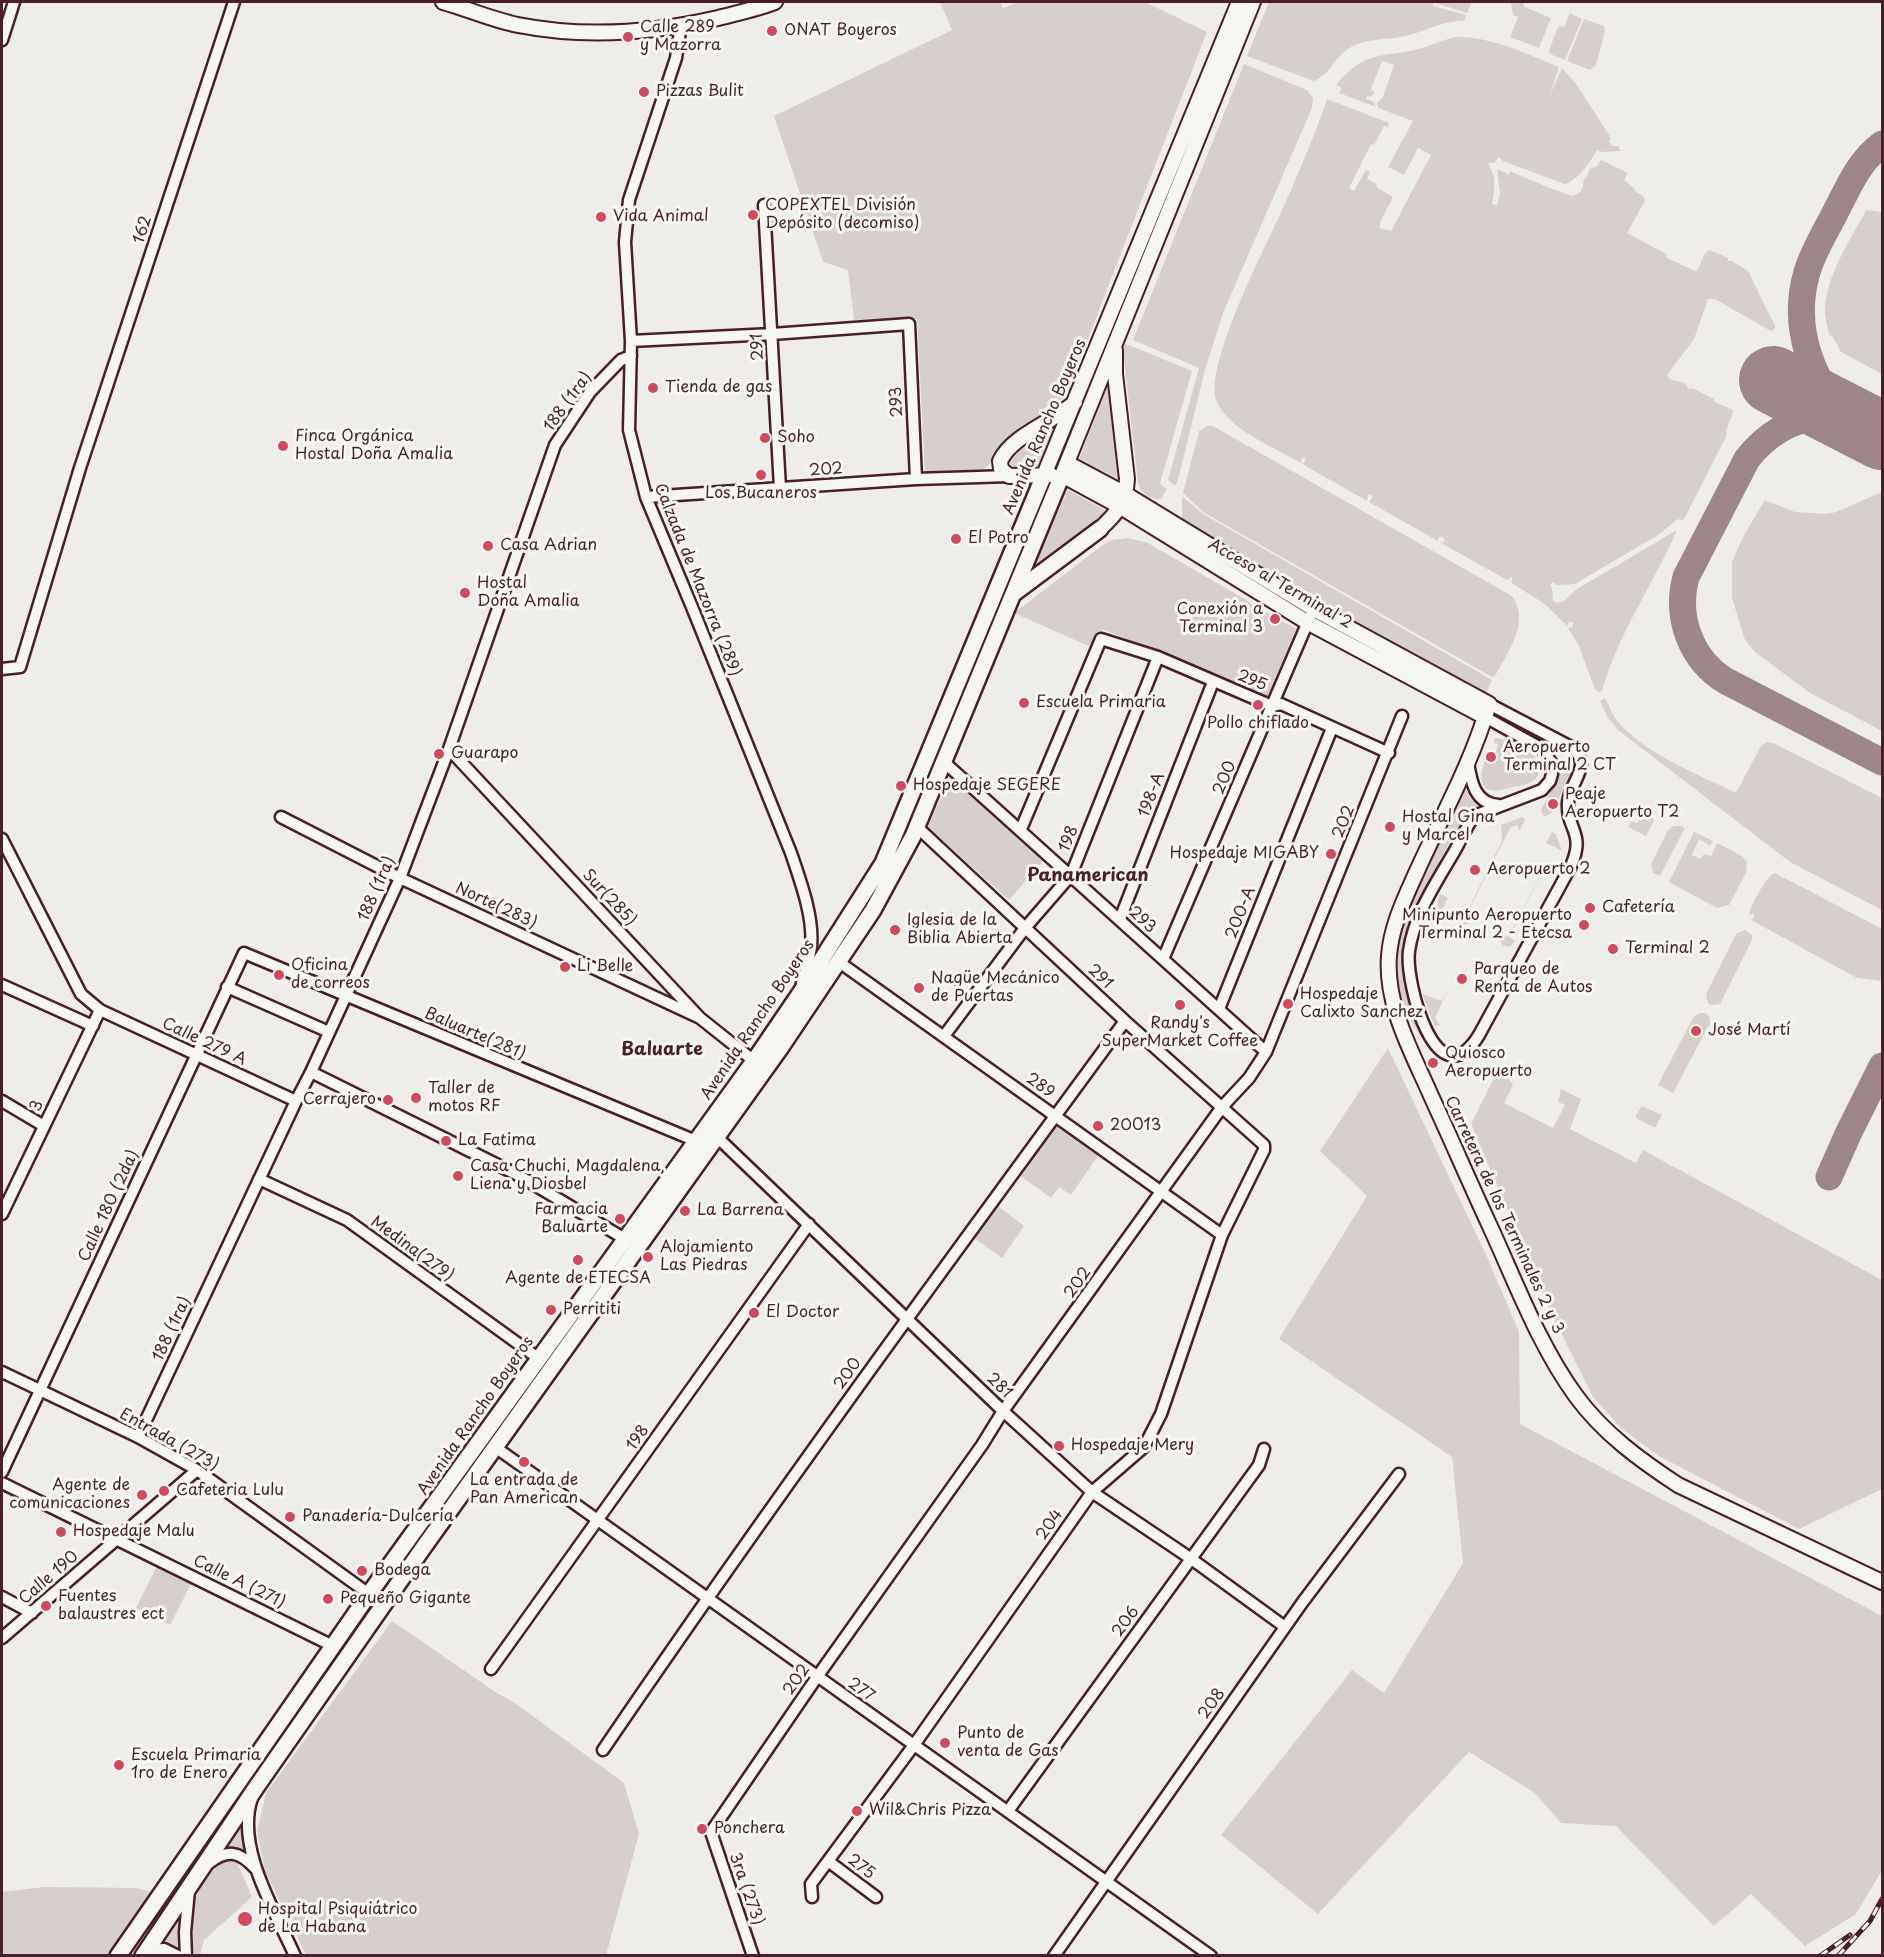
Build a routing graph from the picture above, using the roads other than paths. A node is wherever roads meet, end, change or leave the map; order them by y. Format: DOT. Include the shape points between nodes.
graph roads {
  1 [pos="14,2"];
  2 [pos="234,2"];
  3 [pos="443,2"];
  4 [pos="775,2"];
  5 [pos="1239,2"];
  6 [pos="1253,2"];
  7 [pos="681,25"];
  8 [pos="2,40"];
  9 [pos="764,205"];
  10 [pos="772,334"];
  11 [pos="1116,339"];
  12 [pos="631,341"];
  13 [pos="631,356"];
  14 [pos="1076,402"];
  15 [pos="999,465"];
  16 [pos="1065,469"];
  17 [pos="1044,475"];
  18 [pos="1009,476"];
  19 [pos="980,477"];
  20 [pos="916,479"];
  21 [pos="780,488"];
  22 [pos="646,497"];
  23 [pos="1124,501"];
  24 [pos="1142,520"];
  25 [pos="1100,529"];
  26 [pos="1013,594"];
  27 [pos="1311,616"];
  28 [pos="1158,657"];
  29 [pos="2,669"];
  30 [pos="1213,682"];
  31 [pos="1272,706"];
  32 [pos="1487,710"];
  33 [pos="1402,716"];
  34 [pos="1332,728"];
  35 [pos="448,748"];
  36 [pos="1389,753"];
  37 [pos="944,762"];
  38 [pos="1468,762"];
  39 [pos="1503,804"];
  40 [pos="281,818"];
  41 [pos="916,826"];
  42 [pos="1021,829"];
  43 [pos="2,839"];
  44 [pos="1071,875"];
  45 [pos="400,878"];
  46 [pos="1120,919"];
  47 [pos="1025,927"];
  48 [pos="244,953"];
  49 [pos="1163,959"];
  50 [pos="839,962"];
  51 [pos="2,985"];
  52 [pos="227,987"];
  53 [pos="799,995"];
  54 [pos="345,996"];
  55 [pos="1219,1009"];
  56 [pos="100,1010"];
  57 [pos="700,1018"];
  58 [pos="1125,1021"];
  59 [pos="93,1026"];
  60 [pos="329,1032"];
  61 [pos="944,1036"];
  62 [pos="1266,1052"];
  63 [pos="195,1054"];
  64 [pos="754,1061"];
  65 [pos="311,1072"];
  66 [pos="2,1101"];
  67 [pos="296,1101"];
  68 [pos="1222,1107"];
  69 [pos="1056,1116"];
  70 [pos="44,1126"];
  71 [pos="717,1137"];
  72 [pos="696,1141"];
  73 [pos="1264,1147"];
  74 [pos="259,1179"];
  75 [pos="1163,1192"];
  76 [pos="2,1214"];
  77 [pos="809,1224"];
  78 [pos="1221,1235"];
  79 [pos="625,1239"];
  80 [pos="906,1319"];
  81 [pos="538,1358"];
  82 [pos="2,1372"];
  83 [pos="40,1390"];
  84 [pos="1003,1411"];
  85 [pos="138,1437"];
  86 [pos="495,1448"];
  87 [pos="1264,1449"];
  88 [pos="197,1470"];
  89 [pos="2,1472"];
  90 [pos="1399,1474"];
  91 [pos="2,1483"];
  92 [pos="1092,1492"];
  93 [pos="598,1521"];
  94 [pos="117,1539"];
  95 [pos="1190,1558"];
  96 [pos="1882,1582"];
  97 [pos="369,1594"];
  98 [pos="2,1597"];
  99 [pos="706,1598"];
  100 [pos="32,1613"];
  101 [pos="1285,1627"];
  102 [pos="2,1638"];
  103 [pos="333,1646"];
  104 [pos="491,1669"];
  105 [pos="817,1677"];
  106 [pos="914,1745"];
  107 [pos="603,1750"];
  108 [pos="257,1786"];
  109 [pos="1008,1811"];
  110 [pos="711,1832"];
  111 [pos="828,1861"];
  112 [pos="202,1869"];
  113 [pos="257,1870"];
  114 [pos="1107,1881"];
  115 [pos="189,1888"];
  116 [pos="812,1897"];
  117 [pos="876,1897"];
  118 [pos="145,1953"];
  119 [pos="752,1955"];
  120 [pos="118,1956"];
  121 [pos="178,1956"];
  122 [pos="186,1956"];
  123 [pos="295,1956"];
  124 [pos="1054,1956"];
  125 [pos="1211,1956"];
  1 -- 8 [label="street"];
  2 -- 29 [label="street, 162" via="80,468 20,667"];
  3 -- 7 [label="main road" via="515,24 558,30 621,32"];
  4 -- 7 [label="main road"];
  5 -- 14 [label="main road, Avenida Rancho Boyeros"];
  6 -- 11 [label="main road, Avenida Rancho Boyeros"];
  7 -- 12 [label="street, Calzada de Mazorra (289)" via="676,58 629,200 625,242"];
  9 -- 10 [label="street, 291"];
  10 -- 12 [label="street"];
  10 -- 20 [label="street, 293" via="909,324"];
  10 -- 21 [label="street, 291"];
  11 -- 16 [label="main road, Avenida Rancho Boyeros"];
  11 -- 23 [label="main road" via="1115,374 1127,479"];
  12 -- 13 [label="street, Calzada de Mazorra (289)"];
  13 -- 22 [label="street, Calzada de Mazorra (289)" via="629,430"];
  13 -- 35 [label="street, 188 (1ra)" via="621,360 590,392 555,445"];
  14 -- 15 [label="main road" via="1012,445"];
  14 -- 17 [label="main road, Avenida Rancho Boyeros"];
  15 -- 18 [label="main road"];
  15 -- 19 [label="street"];
  16 -- 17 [label="main road"];
  16 -- 23 [label="main road, Acceso al Terminal 2"];
  16 -- 26 [label="highway, Avenida Rancho Boyeros"];
  17 -- 18 [label="main road"];
  17 -- 53 [label="highway, Avenida Rancho Boyeros" via="883,863"];
  18 -- 19 [label="street, 202"];
  19 -- 20 [label="street, 202"];
  20 -- 21 [label="street, 202"];
  21 -- 22 [label="street, 202"];
  22 -- 53 [label="street, Calzada de Mazorra (289)" via="803,890 811,945"];
  23 -- 24 [label="main road, Acceso al Terminal 2"];
  23 -- 25 [label="main road"];
  23 -- 27 [label="main road, Acceso al Terminal 2"];
  24 -- 25 [label="main road"];
  24 -- 27 [label="main road, Acceso al Terminal 2"];
  25 -- 26 [label="highway"];
  26 -- 37 [label="highway, Avenida Rancho Boyeros"];
  27 -- 31 [label="street, 200"];
  27 -- 32 [label="main road, Acceso al Terminal 2"];
  28 -- 30 [label="street, 295"];
  28 -- 42 [label="street, 295" via="1101,639"];
  28 -- 44 [label="street, 198"];
  30 -- 31 [label="street, 295"];
  30 -- 46 [label="street, 198-A"];
  31 -- 34 [label="street, 295" via="1281,704"];
  31 -- 49 [label="street, 200"];
  32 -- 38 [label="main road, Carretera de los Terminales 2 y 3"];
  32 -- 39 [label="street" via="1541,748 1552,767 1552,777 1545,788"];
  32 -- 39 [label="street" via="1580,754 1582,761 1568,807 1578,845 1571,866 1479,1035 1464,1052 1450,1055 1432,1041 1420,1017 1409,976 1411,940 1429,896 1471,820 1476,813"];
  33 -- 36 [label="street, 202"];
  34 -- 36 [label="street, 295"];
  34 -- 55 [label="street, 200-A"];
  35 -- 45 [label="street, 188 (1ra)"];
  35 -- 57 [label="street, Sur(285)"];
  36 -- 62 [label="street, 202"];
  37 -- 41 [label="highway, Avenida Rancho Boyeros"];
  37 -- 42 [label="street, 293"];
  38 -- 39 [label="street" via="1478,796 1488,803"];
  38 -- 96 [label="main road, Carretera de los Terminales 2 y 3" via="1402,903 1392,931 1389,979 1405,1034 1540,1335 1577,1397 1603,1426 1652,1468 1678,1485"];
  40 -- 45 [label="street, Norte(283)"];
  41 -- 47 [label="street, 291"];
  41 -- 50 [label="highway, Avenida Rancho Boyeros" via="892,876"];
  42 -- 44 [label="street, 293"];
  43 -- 56 [label="street, Calle 279 A" via="81,994"];
  44 -- 46 [label="street, 293"];
  44 -- 47 [label="street, 198"];
  45 -- 54 [label="street, 188 (1ra)"];
  45 -- 57 [label="street, Norte(283)"];
  46 -- 49 [label="street, 293"];
  47 -- 58 [label="street, 291"];
  47 -- 61 [label="street, 198"];
  48 -- 52 [label="street, Calle 180 (2da)"];
  48 -- 54 [label="street, Baluarte(281)"];
  49 -- 55 [label="street, 293"];
  50 -- 61 [label="street, 289"];
  50 -- 71 [label="highway, Avenida Rancho Boyeros"];
  51 -- 59 [label="street"];
  52 -- 60 [label="street"];
  52 -- 63 [label="street, Calle 180 (2da)"];
  53 -- 64 [label="highway, Avenida Rancho Boyeros"];
  54 -- 60 [label="street, 188 (1ra)"];
  54 -- 72 [label="street, Baluarte(281)"];
  55 -- 62 [label="street, 293"];
  56 -- 59 [label="street, 3"];
  56 -- 63 [label="street, Calle 279 A"];
  57 -- 64 [label="street, Sur(285)"];
  58 -- 68 [label="street, 291"];
  58 -- 69 [label="street, 200"];
  59 -- 70 [label="street, 3"];
  60 -- 65 [label="street, 188 (1ra)"];
  61 -- 69 [label="street, 289"];
  62 -- 68 [label="street, 202"];
  63 -- 67 [label="street, Calle 279 A"];
  63 -- 83 [label="street, Calle 180 (2da)"];
  64 -- 72 [label="highway, Avenida Rancho Boyeros"];
  65 -- 67 [label="street, 188 (1ra)"];
  65 -- 79 [label="street" via="518,1175"];
  66 -- 70 [label="street"];
  67 -- 74 [label="street, 188 (1ra)"];
  68 -- 73 [label="street, 291"];
  68 -- 75 [label="street, 202"];
  69 -- 75 [label="street, 289"];
  69 -- 80 [label="street, 200"];
  70 -- 76 [label="street, 3"];
  71 -- 77 [label="street, 281"];
  71 -- 86 [label="highway, Avenida Rancho Boyeros"];
  72 -- 79 [label="highway, Avenida Rancho Boyeros"];
  73 -- 78 [label="street, 204"];
  74 -- 81 [label="street, Medina(279)" via="347,1220"];
  74 -- 85 [label="street, 188 (1ra)"];
  75 -- 78 [label="street, 289"];
  75 -- 84 [label="street, 202"];
  77 -- 80 [label="street, 281"];
  77 -- 93 [label="street, 198"];
  78 -- 92 [label="street, 204" via="1161,1414 1144,1447"];
  79 -- 81 [label="highway, Avenida Rancho Boyeros"];
  80 -- 84 [label="street, 281"];
  80 -- 99 [label="street, 200"];
  81 -- 97 [label="highway, Avenida Rancho Boyeros"];
  82 -- 83 [label="street, Entrada (273)"];
  83 -- 85 [label="street, Entrada (273)"];
  83 -- 89 [label="street, Calle 180 (2da)"];
  84 -- 92 [label="street, 281"];
  84 -- 105 [label="street, 202"];
  85 -- 88 [label="street, Entrada (273)"];
  86 -- 93 [label="street, 277"];
  86 -- 108 [label="highway, Avenida Rancho Boyeros"];
  87 -- 95 [label="street, 206" via="1259,1465"];
  88 -- 94 [label="street, Calle 190"];
  88 -- 97 [label="street, Entrada (273)"];
  90 -- 101 [label="street, 208"];
  91 -- 94 [label="street, Calle A (271)"];
  92 -- 95 [label="street, 281"];
  92 -- 106 [label="street, 204"];
  93 -- 99 [label="street, 277"];
  93 -- 104 [label="street, 198"];
  94 -- 100 [label="street, Calle 190"];
  94 -- 103 [label="street, Calle A (271)"];
  95 -- 101 [label="street, 281"];
  95 -- 109 [label="street, 206"];
  97 -- 103 [label="highway, Avenida Rancho Boyeros"];
  98 -- 100 [label="street"];
  99 -- 105 [label="street, 277"];
  99 -- 107 [label="street, 200"];
  100 -- 102 [label="street, Calle 190"];
  101 -- 114 [label="street, 208"];
  103 -- 120 [label="highway, Avenida Rancho Boyeros"];
  105 -- 106 [label="street, 277"];
  105 -- 110 [label="street, 202"];
  106 -- 109 [label="street, 277"];
  106 -- 111 [label="street, 204"];
  108 -- 112 [label="highway, Avenida Rancho Boyeros"];
  108 -- 113 [label="street" via="248,1825"];
  109 -- 114 [label="street, 277"];
  110 -- 119 [label="street, 3ra (273)"];
  111 -- 116 [label="street, 204" via="811,1884"];
  111 -- 117 [label="street, 275"];
  112 -- 113 [label="street" via="218,1857 233,1853"];
  112 -- 115 [label="highway, Avenida Rancho Boyeros"];
  113 -- 123 [label="street"];
  114 -- 124 [label="street, 208"];
  114 -- 125 [label="street, 277"];
  115 -- 118 [label="highway, Avenida Rancho Boyeros"];
  115 -- 122 [label="street" via="184,1932"];
  118 -- 121 [label="street" via="164,1949"];
}
